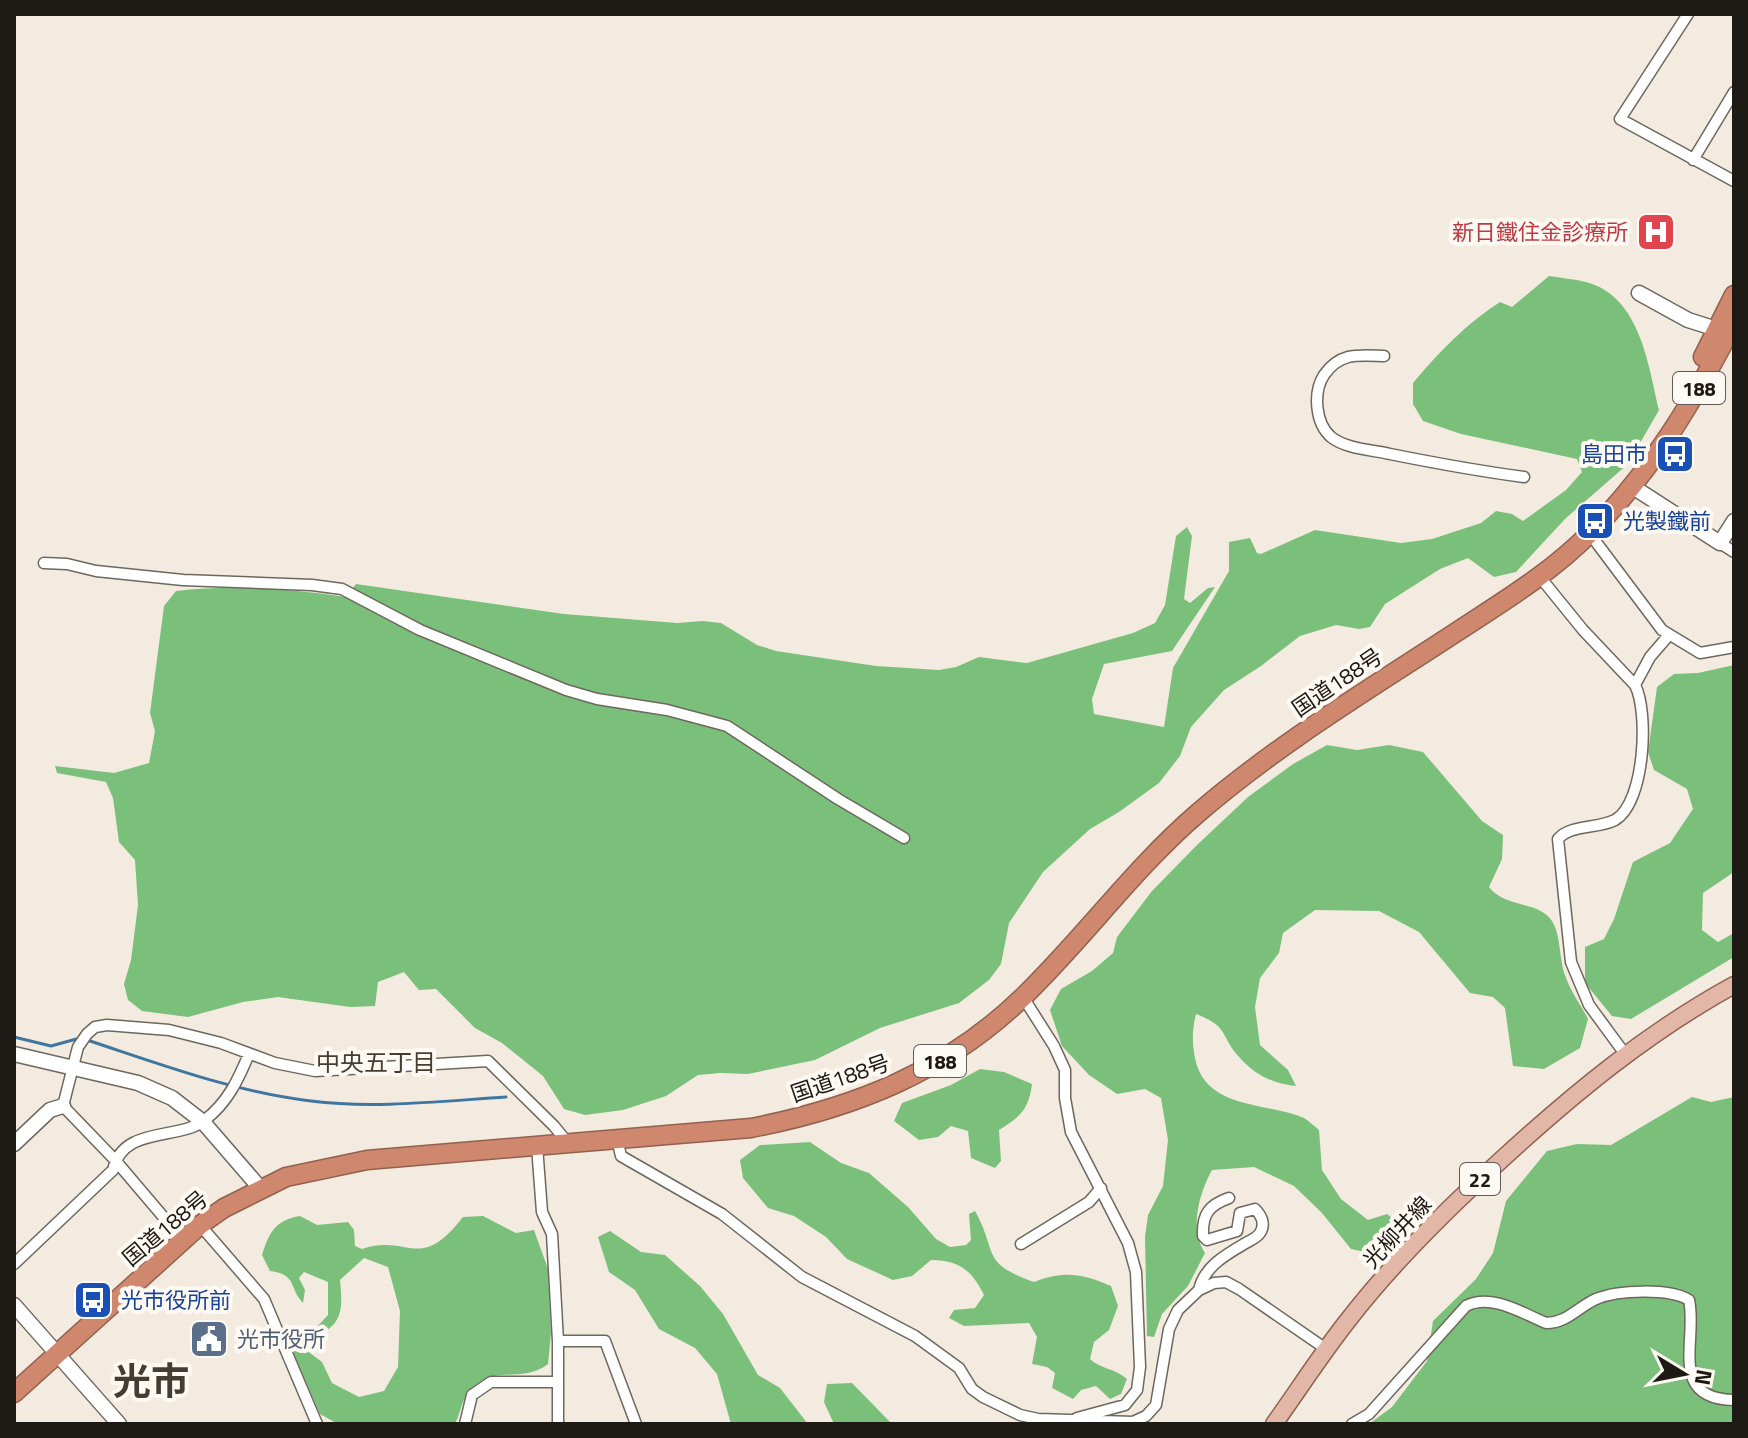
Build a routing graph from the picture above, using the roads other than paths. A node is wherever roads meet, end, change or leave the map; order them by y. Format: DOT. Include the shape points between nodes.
graph roads {
  1 [pos="1688,14"];
  2 [pos="1734,92"];
  3 [pos="1693,160"];
  4 [pos="1734,181"];
  5 [pos="1639,293"];
  6 [pos="1734,295"];
  7 [pos="1728,330"];
  8 [pos="1384,356"];
  9 [pos="1524,477"];
  10 [pos="1633,487"];
  11 [pos="1734,521"];
  12 [pos="1590,534"];
  13 [pos="1720,543"];
  14 [pos="1734,552"];
  15 [pos="44,563"];
  16 [pos="1540,577"];
  17 [pos="1669,635"];
  18 [pos="1734,647"];
  19 [pos="1635,685"];
  20 [pos="904,838"];
  21 [pos="1734,985"];
  22 [pos="1023,997"];
  23 [pos="14,1054"];
  24 [pos="249,1054"];
  25 [pos="1625,1054"];
  26 [pos="72,1067"];
  27 [pos="63,1106"];
  28 [pos="203,1122"];
  29 [pos="617,1139"];
  30 [pos="567,1142"];
  31 [pos="14,1144"];
  32 [pos="537,1146"];
  33 [pos="115,1160"];
  34 [pos="260,1188"];
  35 [pos="1101,1188"];
  36 [pos="1229,1198"];
  37 [pos="200,1225"];
  38 [pos="183,1240"];
  39 [pos="1021,1244"];
  40 [pos="14,1264"];
  41 [pos="1199,1290"];
  42 [pos="14,1305"];
  43 [pos="558,1341"];
  44 [pos="1326,1349"];
  45 [pos="58,1354"];
  46 [pos="558,1382"];
  47 [pos="14,1393"];
  48 [pos="1734,1400"];
  49 [pos="1071,1422"];
  50 [pos="119,1424"];
  51 [pos="317,1424"];
  52 [pos="465,1424"];
  53 [pos="558,1424"];
  54 [pos="636,1424"];
  55 [pos="1274,1424"];
  56 [pos="1352,1424"];
  1 -- 3 [label="street" via="1620,119"];
  2 -- 3 [label="street"];
  3 -- 4 [label="street"];
  5 -- 7 [label="street" via="1688,320"];
  6 -- 7 [label="highway, 国道188号 / 188"];
  7 -- 10 [label="highway, 国道188号 / 188" via="1667,441"];
  8 -- 9 [label="street" via="1350,354 1333,362 1319,383 1316,403 1331,437 1451,468"];
  10 -- 12 [label="highway, 国道188号 / 188"];
  10 -- 13 [label="street"];
  11 -- 13 [label="street"];
  12 -- 16 [label="highway, 国道188号 / 188"];
  12 -- 17 [label="street"];
  13 -- 14 [label="street"];
  15 -- 20 [label="street" via="183,580 342,589 420,630 566,690 727,726"];
  16 -- 19 [label="street"];
  16 -- 22 [label="highway, 国道188号 / 188" via="1267,758 1197,814"];
  17 -- 18 [label="street" via="1700,653"];
  17 -- 19 [label="street"];
  19 -- 25 [label="street" via="1643,717 1629,809 1618,819 1564,832 1558,839 1571,962 1589,1005"];
  21 -- 25 [label="main road, 光柳井線 / 22"];
  22 -- 29 [label="highway, 国道188号 / 188" via="943,1059 857,1101 751,1128"];
  22 -- 35 [label="street" via="1065,1070 1071,1132"];
  23 -- 26 [label="street"];
  24 -- 26 [label="street" via="169,1030 107,1025 87,1034"];
  24 -- 28 [label="street" via="234,1091"];
  24 -- 30 [label="street" via="315,1071 488,1061"];
  25 -- 44 [label="main road, 光柳井線 / 22" via="1455,1202 1392,1267"];
  26 -- 27 [label="street"];
  26 -- 28 [label="street" via="153,1089"];
  27 -- 31 [label="street" via="50,1110"];
  27 -- 33 [label="street"];
  28 -- 33 [label="street" via="132,1142"];
  28 -- 34 [label="street"];
  29 -- 30 [label="highway, 国道188号 / 188"];
  29 -- 49 [label="street" via="621,1156 722,1214 802,1277 915,1336 959,1368 983,1397 1020,1415"];
  30 -- 32 [label="highway, 国道188号 / 188"];
  32 -- 34 [label="highway, 国道188号 / 188" via="367,1160 316,1169"];
  32 -- 43 [label="street" via="542,1212 552,1234"];
  33 -- 38 [label="street"];
  33 -- 40 [label="street" via="113,1170"];
  34 -- 37 [label="highway, 国道188号 / 188"];
  35 -- 39 [label="street" via="1089,1202"];
  35 -- 49 [label="street" via="1134,1259 1140,1381 1125,1405"];
  36 -- 41 [label="street" via="1208,1209 1202,1221 1207,1240 1237,1231 1240,1213 1255,1209 1262,1229 1210,1268"];
  37 -- 38 [label="highway, 国道188号 / 188"];
  37 -- 51 [label="street" via="264,1299"];
  38 -- 45 [label="highway, 国道188号 / 188"];
  41 -- 44 [label="street" via="1226,1282"];
  41 -- 49 [label="street" via="1178,1310 1169,1329 1156,1405 1146,1416 1133,1422"];
  42 -- 45 [label="street"];
  43 -- 46 [label="street"];
  43 -- 54 [label="street" via="605,1341"];
  44 -- 55 [label="main road, 光柳井線 / 22"];
  45 -- 47 [label="highway, 国道188号 / 188"];
  45 -- 50 [label="street"];
  46 -- 52 [label="street" via="491,1382 472,1395"];
  46 -- 53 [label="street"];
  48 -- 56 [label="street" via="1711,1396 1691,1376 1689,1300 1629,1291 1596,1299 1556,1323 1489,1300 1476,1301 1456,1316 1369,1414"];
}
